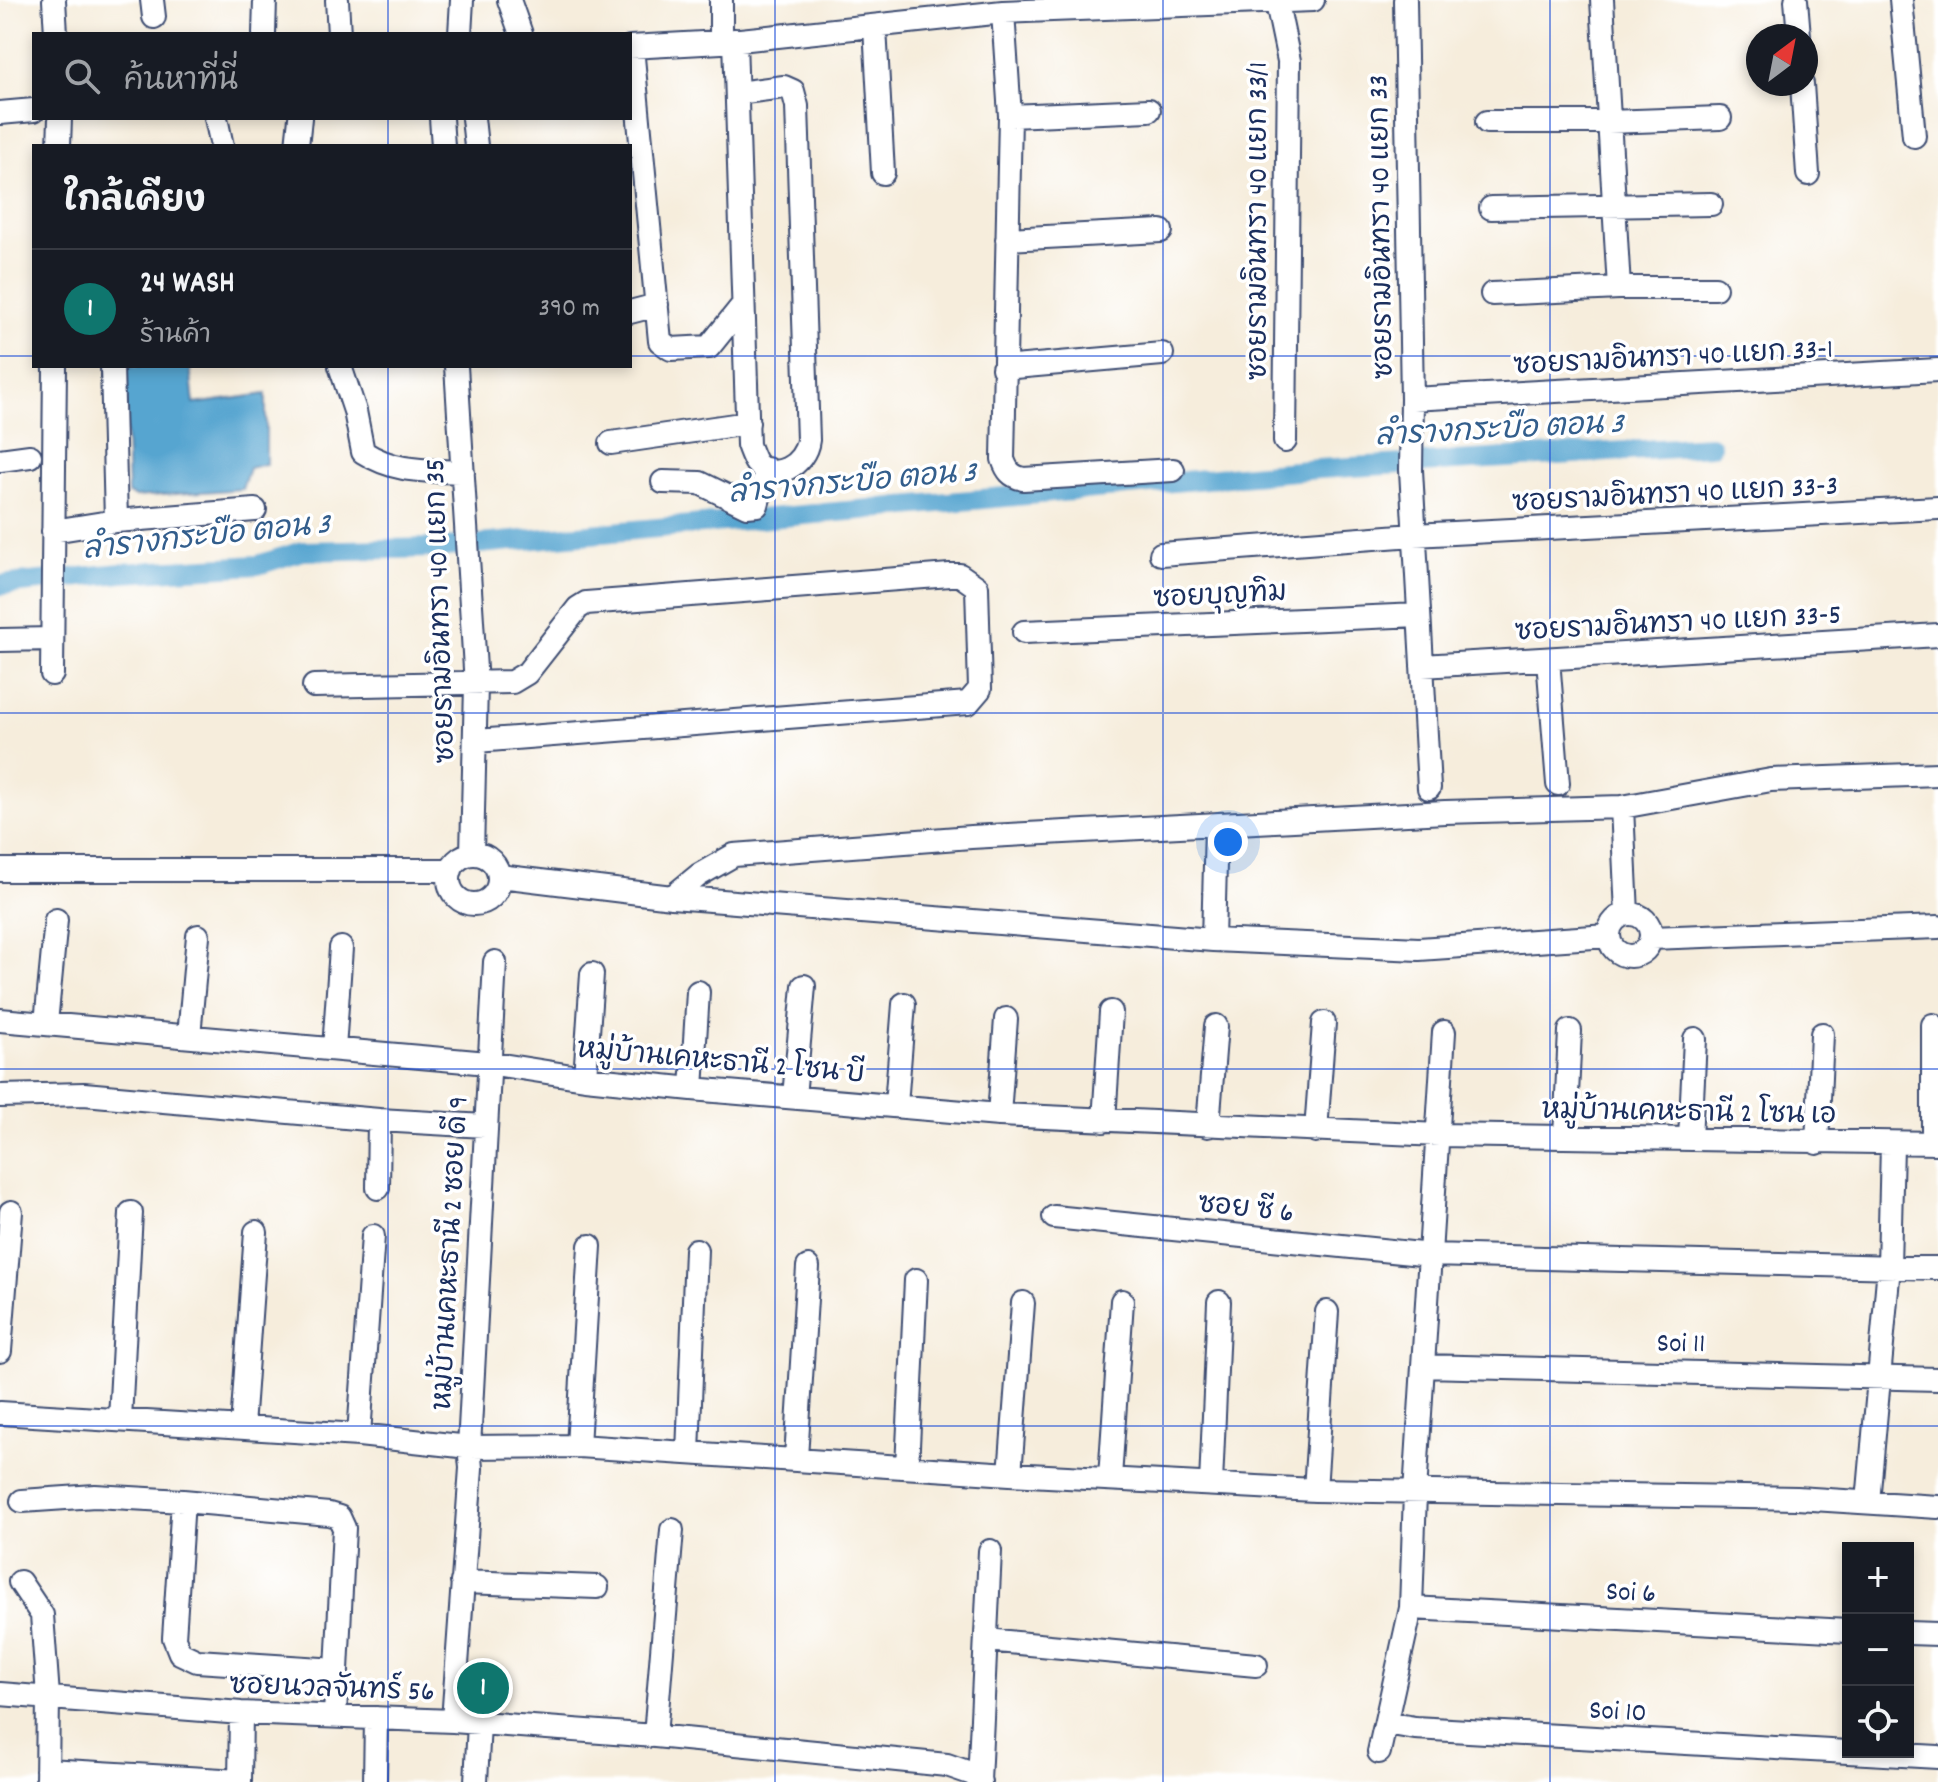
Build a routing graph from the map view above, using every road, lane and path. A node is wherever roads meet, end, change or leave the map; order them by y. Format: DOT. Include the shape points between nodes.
graph roads {
  1 [pos="54,0"];
  2 [pos="265,0"];
  3 [pos="337,0"];
  4 [pos="462,0"];
  5 [pos="509,0"];
  6 [pos="721,0"];
  7 [pos="1405,0"];
  8 [pos="1602,0"];
  9 [pos="1796,0"];
  10 [pos="1901,0"];
  11 [pos="1296,1"];
  12 [pos="1003,12"];
  13 [pos="1798,24"];
  14 [pos="875,27"];
  15 [pos="56,32"];
  16 [pos="264,32"];
  17 [pos="339,32"];
  18 [pos="460,32"];
  19 [pos="520,32"];
  20 [pos="728,41"];
  21 [pos="632,47"];
  22 [pos="632,68"];
  23 [pos="737,93"];
  24 [pos="1803,96"];
  25 [pos="32,110"];
  26 [pos="1149,110"];
  27 [pos="0,113"];
  28 [pos="1010,116"];
  29 [pos="1720,118"];
  30 [pos="60,120"];
  31 [pos="216,120"];
  32 [pos="300,120"];
  33 [pos="441,120"];
  34 [pos="473,120"];
  35 [pos="1487,122"];
  36 [pos="1608,122"];
  37 [pos="1914,136"];
  38 [pos="59,144"];
  39 [pos="222,144"];
  40 [pos="297,144"];
  41 [pos="443,144"];
  42 [pos="476,144"];
  43 [pos="883,173"];
  44 [pos="1808,174"];
  45 [pos="1711,204"];
  46 [pos="1614,206"];
  47 [pos="1491,208"];
  48 [pos="1161,231"];
  49 [pos="640,235"];
  50 [pos="1007,239"];
  51 [pos="1619,288"];
  52 [pos="1715,288"];
  53 [pos="1492,294"];
  54 [pos="657,305"];
  55 [pos="742,306"];
  56 [pos="632,311"];
  57 [pos="1162,354"];
  58 [pos="55,368"];
  59 [pos="112,368"];
  60 [pos="341,368"];
  61 [pos="456,368"];
  62 [pos="1003,368"];
  63 [pos="1938,370"];
  64 [pos="1412,399"];
  65 [pos="748,423"];
  66 [pos="1285,441"];
  67 [pos="611,443"];
  68 [pos="30,456"];
  69 [pos="0,460"];
  70 [pos="767,469"];
  71 [pos="1173,470"];
  72 [pos="463,472"];
  73 [pos="663,482"];
  74 [pos="1938,508"];
  75 [pos="255,510"];
  76 [pos="116,521"];
  77 [pos="53,531"];
  78 [pos="1414,535"];
  79 [pos="1161,554"];
  80 [pos="1419,615"];
  81 [pos="1024,632"];
  82 [pos="1938,635"];
  83 [pos="52,639"];
  84 [pos="0,640"];
  85 [pos="1548,659"];
  86 [pos="1422,666"];
  87 [pos="52,674"];
  88 [pos="476,685"];
  89 [pos="314,686"];
  90 [pos="476,741"];
  91 [pos="1938,774"];
  92 [pos="1558,784"];
  93 [pos="1429,788"];
  94 [pos="1622,807"];
  95 [pos="1216,826"];
  96 [pos="472,854"];
  97 [pos="0,870"];
  98 [pos="451,870"];
  99 [pos="499,876"];
  100 [pos="672,897"];
  101 [pos="1627,914"];
  102 [pos="56,920"];
  103 [pos="1938,927"];
  104 [pos="198,936"];
  105 [pos="1608,936"];
  106 [pos="1651,938"];
  107 [pos="1213,940"];
  108 [pos="341,948"];
  109 [pos="495,962"];
  110 [pos="592,974"];
  111 [pos="804,986"];
  112 [pos="698,992"];
  113 [pos="904,1004"];
  114 [pos="1111,1012"];
  115 [pos="1006,1019"];
  116 [pos="0,1020"];
  117 [pos="46,1023"];
  118 [pos="1324,1023"];
  119 [pos="1933,1025"];
  120 [pos="1216,1026"];
  121 [pos="1570,1031"];
  122 [pos="1444,1032"];
  123 [pos="1822,1034"];
  124 [pos="189,1036"];
  125 [pos="1695,1039"];
  126 [pos="334,1049"];
  127 [pos="488,1063"];
  128 [pos="585,1078"];
  129 [pos="692,1089"];
  130 [pos="0,1096"];
  131 [pos="794,1097"];
  132 [pos="896,1105"];
  133 [pos="999,1115"];
  134 [pos="379,1120"];
  135 [pos="1104,1121"];
  136 [pos="485,1126"];
  137 [pos="1208,1126"];
  138 [pos="1316,1131"];
  139 [pos="1439,1135"];
  140 [pos="1565,1137"];
  141 [pos="1690,1139"];
  142 [pos="1817,1143"];
  143 [pos="1935,1143"];
  144 [pos="1892,1145"];
  145 [pos="378,1188"];
  146 [pos="11,1212"];
  147 [pos="131,1213"];
  148 [pos="1054,1217"];
  149 [pos="256,1232"];
  150 [pos="373,1236"];
  151 [pos="590,1246"];
  152 [pos="696,1250"];
  153 [pos="1431,1255"];
  154 [pos="1889,1266"];
  155 [pos="808,1267"];
  156 [pos="1938,1268"];
  157 [pos="916,1280"];
  158 [pos="1122,1301"];
  159 [pos="1219,1302"];
  160 [pos="1023,1303"];
  161 [pos="1327,1312"];
  162 [pos="0,1351"];
  163 [pos="1423,1366"];
  164 [pos="1881,1376"];
  165 [pos="1938,1379"];
  166 [pos="0,1413"];
  167 [pos="120,1419"];
  168 [pos="242,1427"];
  169 [pos="359,1435"];
  170 [pos="578,1446"];
  171 [pos="469,1447"];
  172 [pos="688,1453"];
  173 [pos="796,1458"];
  174 [pos="907,1467"];
  175 [pos="1010,1474"];
  176 [pos="1110,1478"];
  177 [pos="1211,1484"];
  178 [pos="1315,1490"];
  179 [pos="1415,1493"];
  180 [pos="22,1501"];
  181 [pos="183,1501"];
  182 [pos="1868,1502"];
  183 [pos="1938,1507"];
  184 [pos="672,1530"];
  185 [pos="990,1551"];
  186 [pos="20,1582"];
  187 [pos="462,1582"];
  188 [pos="597,1587"];
  189 [pos="1411,1608"];
  190 [pos="1842,1631"];
  191 [pos="1914,1633"];
  192 [pos="1938,1634"];
  193 [pos="986,1640"];
  194 [pos="1256,1665"];
  195 [pos="337,1670"];
  196 [pos="4,1694"];
  197 [pos="48,1696"];
  198 [pos="241,1713"];
  199 [pos="335,1716"];
  200 [pos="376,1718"];
  201 [pos="453,1721"];
  202 [pos="479,1723"];
  203 [pos="1386,1723"];
  204 [pos="655,1736"];
  205 [pos="1379,1752"];
  206 [pos="1842,1752"];
  207 [pos="1914,1756"];
  208 [pos="1938,1757"];
  209 [pos="47,1776"];
  210 [pos="240,1782"];
  211 [pos="375,1782"];
  212 [pos="476,1782"];
  213 [pos="980,1782"];
  1 -- 15 [label="street"];
  2 -- 16 [label="street"];
  3 -- 17 [label="street"];
  4 -- 18 [label="street"];
  5 -- 19 [label="street"];
  6 -- 20 [label="street"];
  7 -- 64 [label="street, ซอยรามอินทรา 40 แยก 33"];
  8 -- 36 [label="street"];
  9 -- 13 [label="street"];
  10 -- 37 [label="street"];
  11 -- 12 [label="street"];
  11 -- 66 [label="street, ซอยรามอินทรา 40 แยก 33/1" via="1289,61"];
  12 -- 14 [label="street"];
  12 -- 28 [label="street"];
  14 -- 20 [label="street"];
  14 -- 43 [label="street"];
  20 -- 21 [label="street"];
  20 -- 23 [label="street"];
  22 -- 49 [label="street"];
  23 -- 55 [label="street"];
  23 -- 70 [label="street" via="784,87 793,91 797,106 808,440 807,452 791,468"];
  24 -- 44 [label="street"];
  25 -- 27 [label="street"];
  26 -- 28 [label="street"];
  28 -- 50 [label="street"];
  29 -- 36 [label="street"];
  30 -- 38 [label="street"];
  31 -- 39 [label="street"];
  32 -- 40 [label="street"];
  33 -- 41 [label="street"];
  34 -- 42 [label="street"];
  35 -- 36 [label="street"];
  36 -- 46 [label="street"];
  45 -- 46 [label="street"];
  46 -- 47 [label="street"];
  46 -- 51 [label="street"];
  48 -- 50 [label="street"];
  49 -- 54 [label="street"];
  50 -- 62 [label="street"];
  51 -- 52 [label="street"];
  51 -- 53 [label="street"];
  54 -- 55 [label="street" via="660,341 678,349 709,347"];
  54 -- 56 [label="street"];
  55 -- 65 [label="street"];
  57 -- 62 [label="street"];
  58 -- 77 [label="street"];
  59 -- 76 [label="street"];
  60 -- 72 [label="street" via="363,452 383,465"];
  61 -- 72 [label="street, ซอยรามอินทรา 40 แยก 35"];
  62 -- 71 [label="street" via="1003,459 1015,477"];
  63 -- 64 [label="street, ซอยรามอินทรา 40 แยก 33-1"];
  64 -- 78 [label="street, ซอยรามอินทรา 40 แยก 33"];
  65 -- 67 [label="street"];
  65 -- 70 [label="street" via="748,445 756,463"];
  68 -- 69 [label="street"];
  70 -- 73 [label="street" via="757,505 747,506 700,483"];
  72 -- 88 [label="street, ซอยรามอินทรา 40 แยก 35"];
  74 -- 78 [label="street, ซอยรามอินทรา 40 แยก 33-3"];
  75 -- 76 [label="street"];
  76 -- 77 [label="street"];
  77 -- 83 [label="street"];
  78 -- 79 [label="street, ซอยรามอินทรา 40 แยก 33-3"];
  78 -- 80 [label="street, ซอยรามอินทรา 40 แยก 33"];
  80 -- 81 [label="street, ซอยบุญทิม"];
  80 -- 86 [label="street, ซอยรามอินทรา 40 แยก 33"];
  82 -- 85 [label="street, ซอยรามอินทรา 40 แยก 33-5"];
  83 -- 84 [label="street"];
  83 -- 87 [label="street"];
  85 -- 86 [label="street, ซอยรามอินทรา 40 แยก 33-5"];
  85 -- 92 [label="street"];
  86 -- 93 [label="street, ซอยรามอินทรา 40 แยก 33"];
  88 -- 89 [label="street"];
  88 -- 90 [label="street, ซอยรามอินทรา 40 แยก 35"];
  88 -- 90 [label="street" via="512,682 527,673 586,603 950,575 960,575 977,587 980,689 968,703"];
  90 -- 96 [label="street, ซอยรามอินทรา 40 แยก 35"];
  91 -- 94 [label="street" via="1771,780"];
  94 -- 95 [label="street"];
  94 -- 101 [label="street"];
  95 -- 100 [label="street" via="734,855"];
  95 -- 107 [label="street"];
  96 -- 98 [label="street"];
  96 -- 99 [label="street" via="486,857"];
  97 -- 98 [label="street"];
  98 -- 99 [label="street" via="450,888 471,904 495,894"];
  99 -- 100 [label="street"];
  100 -- 107 [label="street"];
  101 -- 105 [label="street" via="1612,924"];
  101 -- 106 [label="street" via="1645,920"];
  102 -- 117 [label="street"];
  103 -- 106 [label="street"];
  104 -- 124 [label="street"];
  105 -- 106 [label="street" via="1613,948 1629,957 1646,949"];
  105 -- 107 [label="street" via="1419,949"];
  108 -- 126 [label="street"];
  109 -- 127 [label="street, หมู่บ้านเคหะธานี 2 ซอย ดี 9"];
  110 -- 128 [label="street"];
  111 -- 131 [label="street"];
  112 -- 129 [label="street"];
  113 -- 132 [label="street"];
  114 -- 135 [label="street"];
  115 -- 133 [label="street"];
  116 -- 117 [label="street, หมู่บ้านเคหะธานี 2 โซน บี"];
  117 -- 124 [label="street, หมู่บ้านเคหะธานี 2 โซน บี"];
  118 -- 138 [label="street"];
  119 -- 143 [label="street"];
  120 -- 137 [label="street"];
  121 -- 140 [label="street"];
  122 -- 139 [label="street"];
  123 -- 142 [label="street"];
  124 -- 126 [label="street, หมู่บ้านเคหะธานี 2 โซน บี"];
  125 -- 141 [label="street"];
  126 -- 127 [label="street, หมู่บ้านเคหะธานี 2 โซน บี"];
  127 -- 128 [label="street, หมู่บ้านเคหะธานี 2 โซน บี"];
  127 -- 136 [label="street, หมู่บ้านเคหะธานี 2 ซอย ดี 9"];
  128 -- 129 [label="street, หมู่บ้านเคหะธานี 2 โซน บี"];
  129 -- 131 [label="street, หมู่บ้านเคหะธานี 2 โซน บี"];
  130 -- 134 [label="street" via="84,1094"];
  131 -- 132 [label="street, หมู่บ้านเคหะธานี 2 โซน บี"];
  132 -- 133 [label="street, หมู่บ้านเคหะธานี 2 โซน บี"];
  133 -- 135 [label="street, หมู่บ้านเคหะธานี 2 โซน บี"];
  134 -- 136 [label="street"];
  134 -- 145 [label="street"];
  135 -- 137 [label="street, หมู่บ้านเคหะธานี 2 โซน บี"];
  136 -- 171 [label="street, หมู่บ้านเคหะธานี 2 ซอย ดี 9"];
  137 -- 138 [label="street, หมู่บ้านเคหะธานี 2 โซน บี"];
  138 -- 139 [label="street, หมู่บ้านเคหะธานี 2 โซน บี"];
  139 -- 140 [label="street, หมู่บ้านเคหะธานี 2 โซน เอ"];
  139 -- 153 [label="street"];
  140 -- 141 [label="street, หมู่บ้านเคหะธานี 2 โซน เอ"];
  141 -- 142 [label="street, หมู่บ้านเคหะธานี 2 โซน เอ"];
  142 -- 144 [label="street, หมู่บ้านเคหะธานี 2 โซน เอ"];
  143 -- 144 [label="street, หมู่บ้านเคหะธานี 2 โซน เอ"];
  144 -- 154 [label="street"];
  146 -- 162 [label="street"];
  147 -- 167 [label="street"];
  148 -- 153 [label="street, ซอย ซี 6"];
  149 -- 168 [label="street"];
  150 -- 169 [label="street"];
  151 -- 170 [label="street"];
  152 -- 172 [label="street"];
  153 -- 154 [label="street, ซอย ซี 6"];
  153 -- 163 [label="street"];
  154 -- 156 [label="street, ซอย ซี 6"];
  154 -- 164 [label="street"];
  155 -- 173 [label="street"];
  157 -- 174 [label="street"];
  158 -- 176 [label="street"];
  159 -- 177 [label="street"];
  160 -- 175 [label="street"];
  161 -- 178 [label="street"];
  163 -- 164 [label="street, Soi 11"];
  163 -- 179 [label="street"];
  164 -- 165 [label="street, Soi 11"];
  164 -- 182 [label="street"];
  166 -- 167 [label="street"];
  167 -- 168 [label="street"];
  168 -- 169 [label="street"];
  169 -- 171 [label="street"];
  170 -- 171 [label="street"];
  170 -- 172 [label="street"];
  171 -- 187 [label="street, หมู่บ้านเคหะธานี 2 ซอย ดี 9"];
  172 -- 173 [label="street"];
  173 -- 174 [label="street"];
  174 -- 175 [label="street"];
  175 -- 176 [label="street"];
  176 -- 177 [label="street"];
  177 -- 178 [label="street"];
  178 -- 179 [label="street"];
  179 -- 182 [label="street"];
  179 -- 189 [label="street"];
  180 -- 181 [label="street" via="95,1496"];
  181 -- 195 [label="street" via="339,1517 344,1528"];
  181 -- 195 [label="street" via="174,1638 180,1653 197,1661"];
  182 -- 183 [label="street"];
  184 -- 204 [label="street"];
  185 -- 193 [label="street"];
  186 -- 197 [label="street" via="42,1615"];
  187 -- 188 [label="street"];
  187 -- 201 [label="street, หมู่บ้านเคหะธานี 2 ซอย ดี 9"];
  189 -- 190 [label="street, Soi 6"];
  189 -- 203 [label="street"];
  191 -- 192 [label="street"];
  193 -- 194 [label="street"];
  193 -- 213 [label="street"];
  195 -- 199 [label="street"];
  196 -- 197 [label="street, ซอยนวลจันทร์ 56"];
  197 -- 198 [label="street, ซอยนวลจันทร์ 56"];
  197 -- 209 [label="street"];
  198 -- 199 [label="street, ซอยนวลจันทร์ 56"];
  198 -- 210 [label="street"];
  199 -- 200 [label="street, ซอยนวลจันทร์ 56"];
  200 -- 201 [label="street, ซอยนวลจันทร์ 56"];
  200 -- 211 [label="street"];
  201 -- 202 [label="street, ซอยนวลจันทร์ 56"];
  202 -- 204 [label="street, ซอยนวลจันทร์ 56"];
  202 -- 212 [label="street"];
  203 -- 205 [label="street"];
  203 -- 206 [label="street, Soi 10"];
  204 -- 213 [label="street, ซอยนวลจันทร์ 56" via="947,1765"];
  207 -- 208 [label="street, Soi 10"];
  209 -- 210 [label="street"];
}
